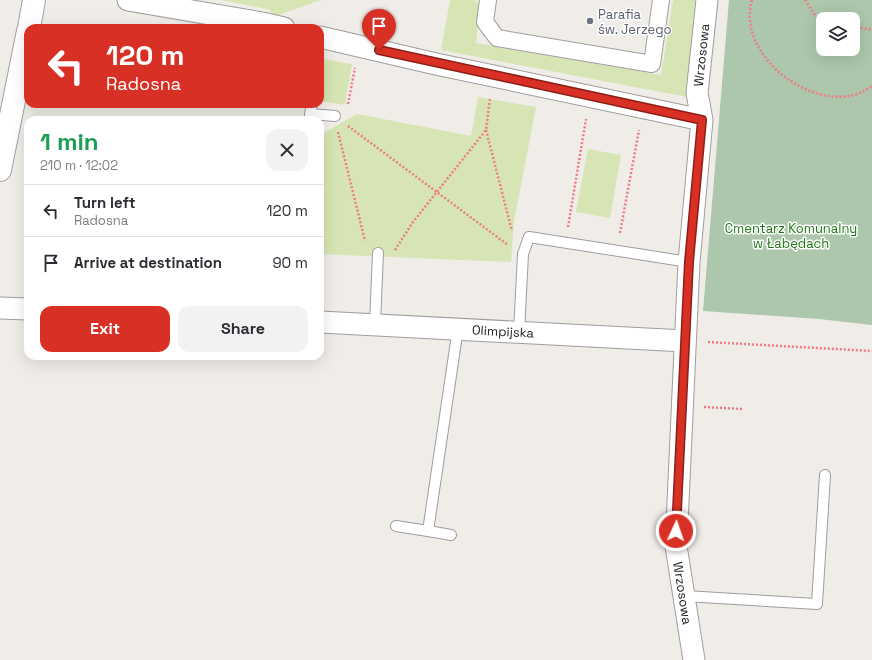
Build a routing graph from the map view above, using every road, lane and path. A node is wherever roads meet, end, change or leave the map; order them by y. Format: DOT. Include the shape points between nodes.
graph roads {
  1 [pos="34,0"];
  2 [pos="128,0"];
  3 [pos="488,0"];
  4 [pos="661,0"];
  5 [pos="707,0"];
  6 [pos="752,0"];
  7 [pos="805,0"];
  8 [pos="816,16"];
  9 [pos="30,24"];
  10 [pos="266,24"];
  11 [pos="860,27"];
  12 [pos="872,30"];
  13 [pos="324,40"];
  14 [pos="24,51"];
  15 [pos="356,63"];
  16 [pos="872,86"];
  17 [pos="491,92"];
  18 [pos="311,113"];
  19 [pos="588,113"];
  20 [pos="335,116"];
  21 [pos="702,120"];
  22 [pos="640,124"];
  23 [pos="486,130"];
  24 [pos="0,170"];
  25 [pos="437,192"];
  26 [pos="512,233"];
  27 [pos="511,240"];
  28 [pos="566,243"];
  29 [pos="616,251"];
  30 [pos="378,253"];
  31 [pos="689,262"];
  32 [pos="0,308"];
  33 [pos="24,309"];
  34 [pos="324,322"];
  35 [pos="375,324"];
  36 [pos="458,328"];
  37 [pos="519,332"];
  38 [pos="685,341"];
  39 [pos="872,351"];
  40 [pos="699,407"];
  41 [pos="742,409"];
  42 [pos="825,475"];
  43 [pos="396,526"];
  44 [pos="428,532"];
  45 [pos="451,535"];
  46 [pos="684,596"];
  47 [pos="694,660"];
  1 -- 9 [label="street"];
  2 -- 10 [label="street"];
  3 -- 4 [label="street" via="485,22 497,38 652,64"];
  5 -- 21 [label="street, Wrzosowa" via="697,93"];
  6 -- 16 [label="path" via="751,26 758,48 790,81 808,90 832,96 850,96"];
  7 -- 8 [label="path"];
  11 -- 12 [label="path"];
  13 -- 21 [label="street"];
  14 -- 24 [label="street"];
  15 -- 20 [label="path" via="348,106"];
  17 -- 23 [label="path"];
  18 -- 20 [label="lane"];
  19 -- 28 [label="path"];
  20 -- 25 [label="path"];
  20 -- 30 [label="path" via="368,250"];
  21 -- 31 [label="street, Wrzosowa"];
  22 -- 29 [label="path"];
  23 -- 25 [label="path"];
  23 -- 26 [label="path"];
  25 -- 27 [label="path" via="509,246"];
  25 -- 30 [label="path" via="396,250"];
  28 -- 29 [label="lane"];
  28 -- 37 [label="lane" via="529,237 523,254"];
  29 -- 31 [label="lane"];
  30 -- 35 [label="lane"];
  31 -- 38 [label="street, Wrzosowa"];
  32 -- 33 [label="street"];
  34 -- 35 [label="street, Olimpijska"];
  35 -- 36 [label="street, Olimpijska"];
  36 -- 37 [label="street, Olimpijska"];
  36 -- 44 [label="lane"];
  37 -- 38 [label="street, Olimpijska"];
  38 -- 39 [label="path"];
  38 -- 46 [label="street, Wrzosowa" via="676,546"];
  40 -- 41 [label="path"];
  42 -- 46 [label="lane" via="817,604"];
  43 -- 44 [label="lane"];
  44 -- 45 [label="lane"];
  46 -- 47 [label="street, Wrzosowa"];
}
